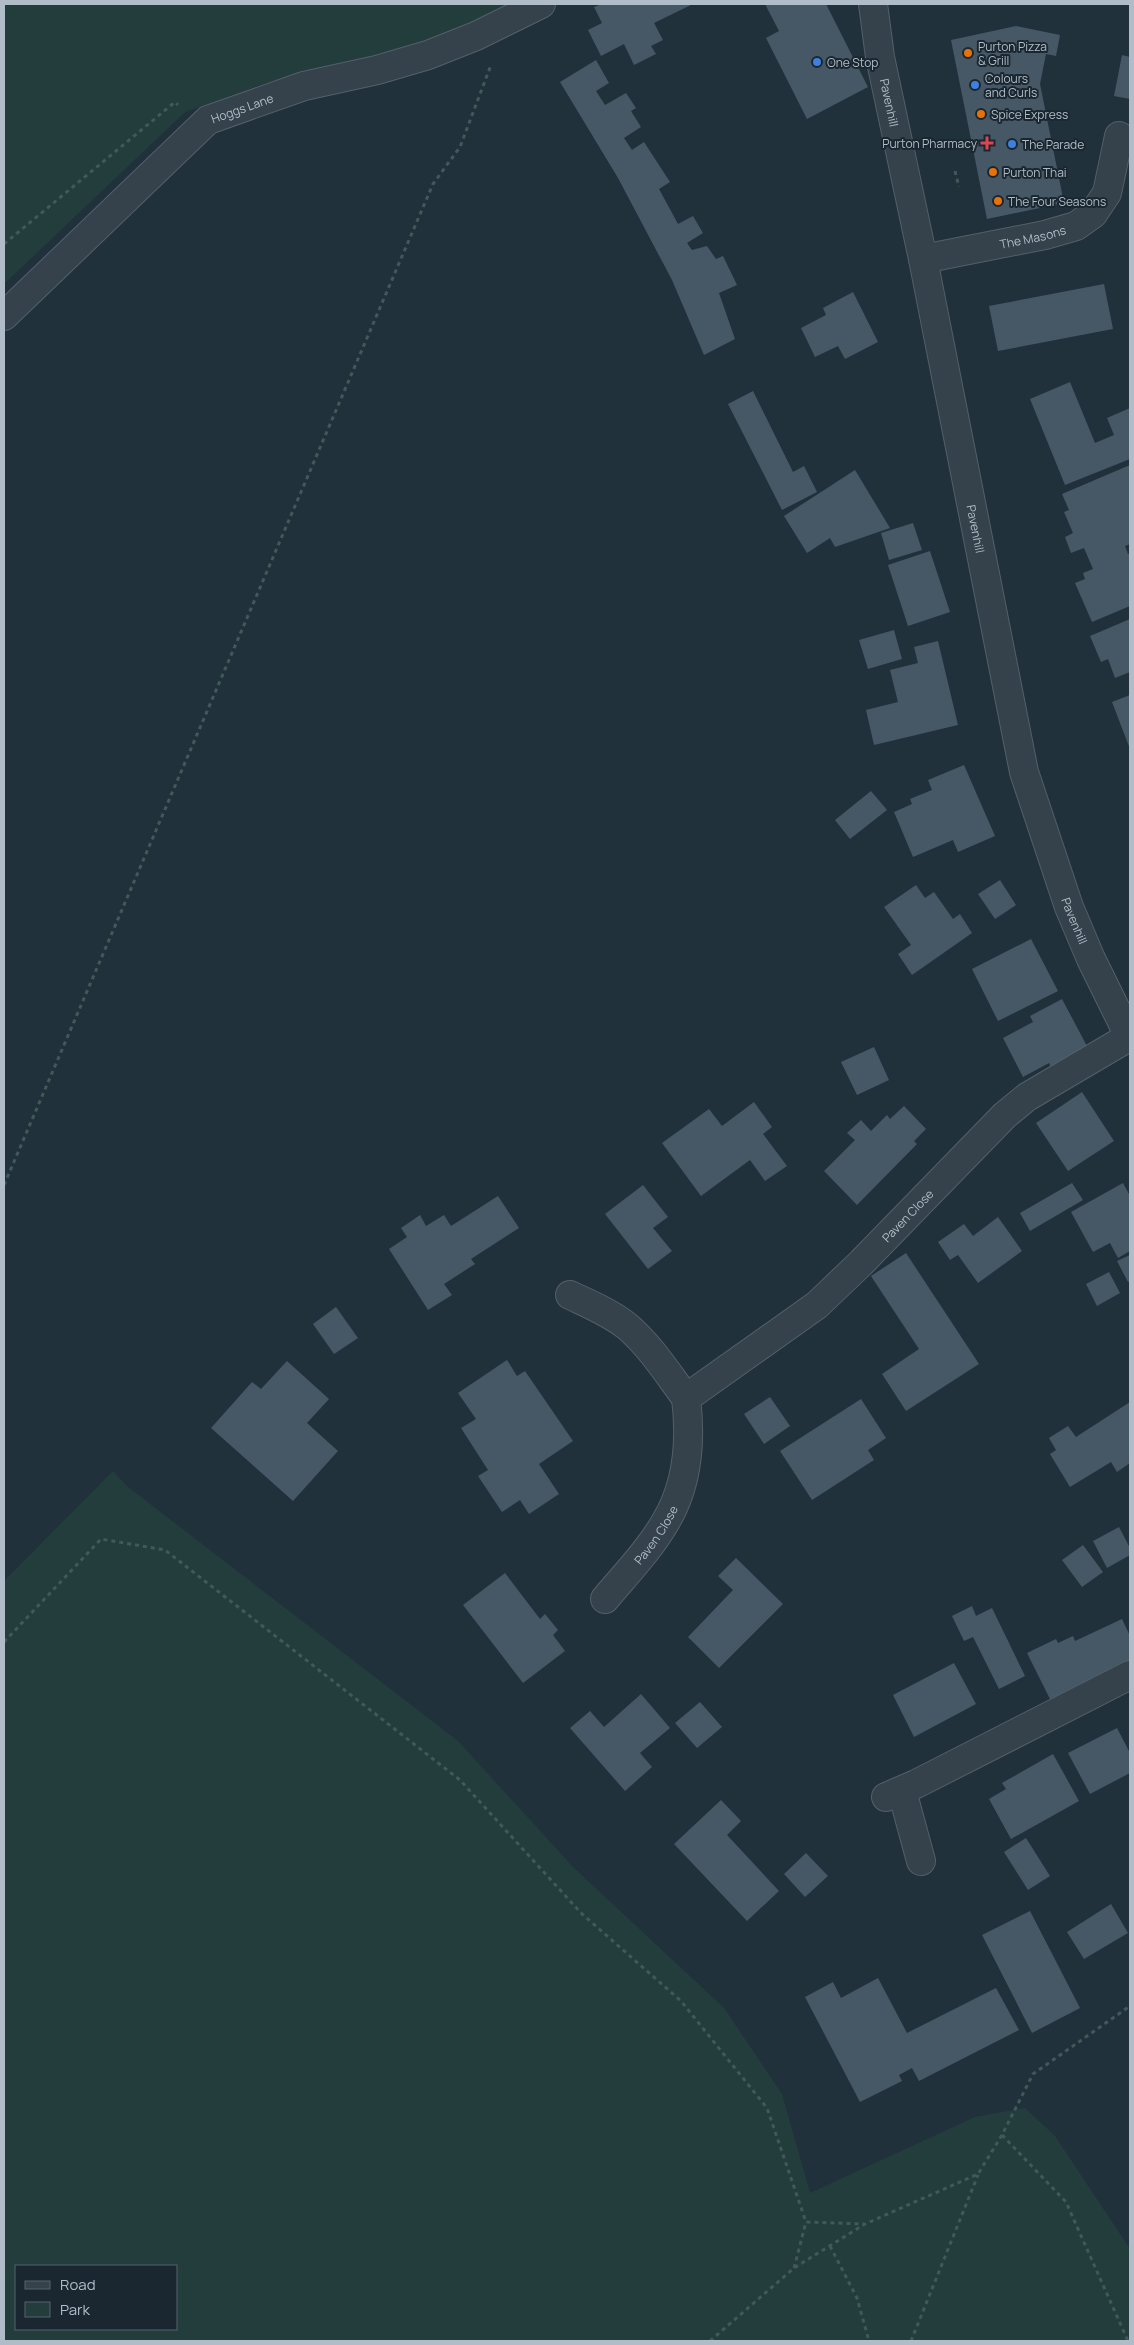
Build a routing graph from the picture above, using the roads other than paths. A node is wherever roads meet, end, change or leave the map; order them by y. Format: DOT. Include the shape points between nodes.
graph roads {
  1 [pos="541,4"];
  2 [pos="874,4"];
  3 [pos="1119,136"];
  4 [pos="1122,172"];
  5 [pos="923,259"];
  6 [pos="4,316"];
  7 [pos="1130,1038"];
  8 [pos="570,1295"];
  9 [pos="686,1398"];
  10 [pos="605,1599"];
  11 [pos="1130,1675"];
  12 [pos="921,1861"];
  1 -- 6 [label="street, Hoggs Lane" via="428,55 304,86 208,120"];
  2 -- 5 [label="street, Pavenhill" via="880,57"];
  3 -- 4 [label="street, The Masons"];
  4 -- 5 [label="street, The Masons" via="1100,206 1076,226"];
  5 -- 7 [label="street, Pavenhill" via="1024,772 1069,906"];
  7 -- 9 [label="street, Paven Close" via="1027,1097 1012,1109 817,1306"];
  8 -- 9 [label="street, Paven Close" via="627,1326 660,1362"];
  9 -- 10 [label="street, Paven Close" via="688,1450 683,1477 667,1520"];
  11 -- 12 [label="street" via="894,1794"];
}
